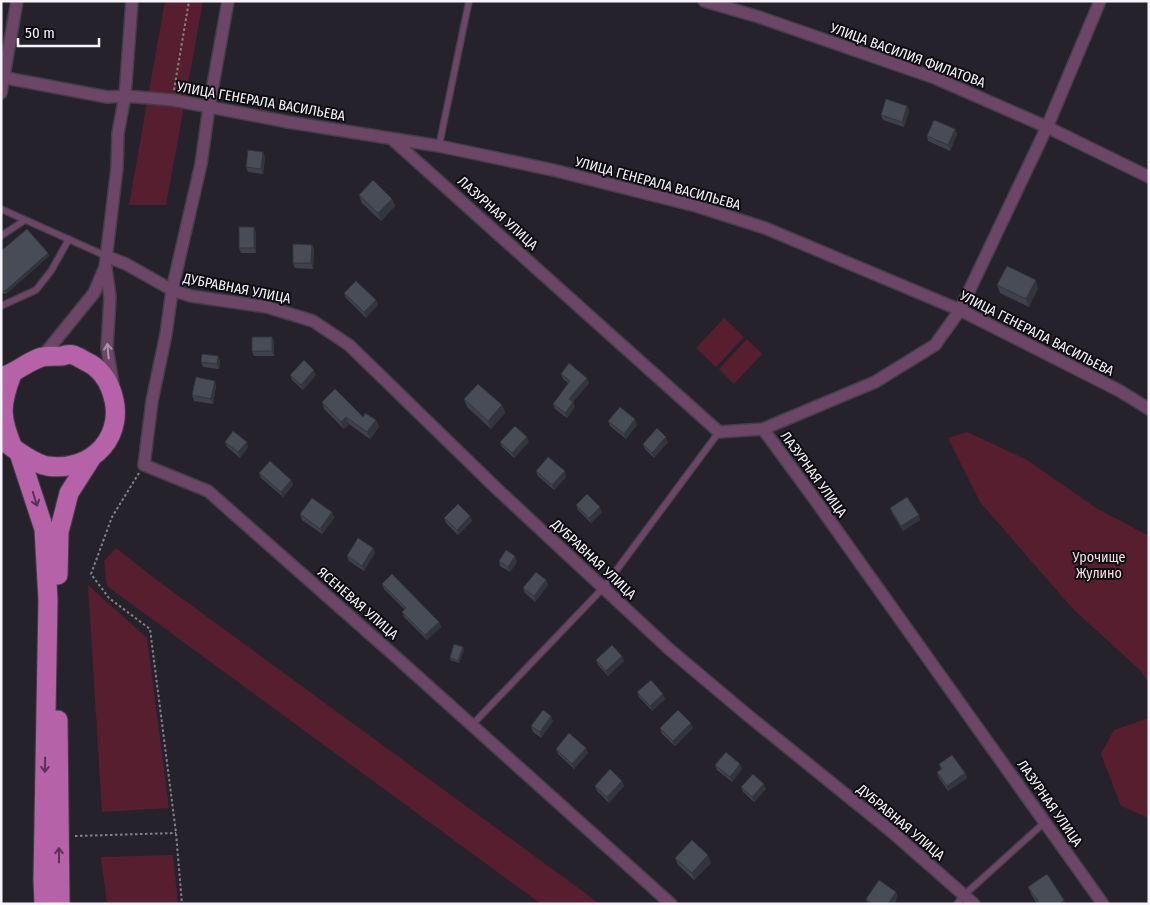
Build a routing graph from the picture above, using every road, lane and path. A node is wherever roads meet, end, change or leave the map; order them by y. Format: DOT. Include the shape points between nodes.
graph roads {
  1 [pos="17,1"];
  2 [pos="132,1"];
  3 [pos="189,1"];
  4 [pos="228,1"];
  5 [pos="469,1"];
  6 [pos="704,1"];
  7 [pos="1100,1"];
  8 [pos="3,77"];
  9 [pos="1,93"];
  10 [pos="125,96"];
  11 [pos="172,100"];
  12 [pos="209,107"];
  13 [pos="1047,127"];
  14 [pos="393,139"];
  15 [pos="439,146"];
  16 [pos="1149,178"];
  17 [pos="1,208"];
  18 [pos="25,220"];
  19 [pos="1,236"];
  20 [pos="69,239"];
  21 [pos="106,262"];
  22 [pos="172,290"];
  23 [pos="1,306"];
  24 [pos="960,310"];
  25 [pos="42,357"];
  26 [pos="7,376"];
  27 [pos="115,399"];
  28 [pos="1149,409"];
  29 [pos="763,430"];
  30 [pos="719,432"];
  31 [pos="11,447"];
  32 [pos="92,457"];
  33 [pos="144,465"];
  34 [pos="604,587"];
  35 [pos="472,726"];
  36 [pos="1045,822"];
  37 [pos="176,833"];
  38 [pos="67,837"];
  39 [pos="960,900"];
  40 [pos="44,904"];
  41 [pos="60,904"];
  42 [pos="182,904"];
  43 [pos="671,904"];
  44 [pos="974,904"];
  45 [pos="1103,904"];
  1 -- 8 [label="street"];
  2 -- 10 [label="street"];
  3 -- 11 [label="path"];
  4 -- 12 [label="street"];
  5 -- 15 [label="lane"];
  6 -- 13 [label="street, УЛИЦА ВАСИЛИЯ ФИЛАТОВА" via="936,78"];
  7 -- 13 [label="street"];
  8 -- 9 [label="street"];
  8 -- 10 [label="street, УЛИЦА ГЕНЕРАЛА ВАСИЛЬЕВА" via="106,97"];
  10 -- 11 [label="street, УЛИЦА ГЕНЕРАЛА ВАСИЛЬЕВА"];
  10 -- 21 [label="street" via="118,133"];
  11 -- 12 [label="street, УЛИЦА ГЕНЕРАЛА ВАСИЛЬЕВА"];
  12 -- 14 [label="street, УЛИЦА ГЕНЕРАЛА ВАСИЛЬЕВА"];
  12 -- 22 [label="street" via="201,164"];
  13 -- 16 [label="street, УЛИЦА ВАСИЛИЯ ФИЛАТОВА"];
  13 -- 24 [label="street"];
  14 -- 15 [label="street, УЛИЦА ГЕНЕРАЛА ВАСИЛЬЕВА"];
  14 -- 30 [label="street, ЛАЗУРНАЯ УЛИЦА"];
  15 -- 24 [label="street, УЛИЦА ГЕНЕРАЛА ВАСИЛЬЕВА" via="553,170 757,225"];
  17 -- 18 [label="lane"];
  18 -- 19 [label="lane"];
  18 -- 20 [label="lane"];
  20 -- 21 [label="lane"];
  20 -- 23 [label="lane" via="36,290"];
  21 -- 22 [label="street, ДУБРАВНАЯ УЛИЦА" via="126,264"];
  21 -- 25 [label="street" via="94,293"];
  27 -- 21 [label="street, one-way" via="107,348 110,297"];
  22 -- 33 [label="street"];
  22 -- 34 [label="street, ДУБРАВНАЯ УЛИЦА" via="191,296 267,306 313,321 349,345 496,488"];
  24 -- 28 [label="street, УЛИЦА ГЕНЕРАЛА ВАСИЛЬЕВА"];
  24 -- 29 [label="street" via="935,346 874,382"];
  25 -- 26 [label="main road"];
  25 -- 27 [label="main road" via="73,355 94,365 108,382"];
  26 -- 31 [label="main road" via="1,414"];
  27 -- 32 [label="main road" via="113,431 102,449"];
  29 -- 30 [label="street, ЛАЗУРНАЯ УЛИЦА"];
  29 -- 36 [label="street, ЛАЗУРНАЯ УЛИЦА"];
  30 -- 34 [label="lane"];
  31 -- 32 [label="main road" via="46,466 75,466"];
  31 -- 40 [label="main road, one-way" via="44,528 48,600"];
  41 -- 32 [label="main road, one-way" via="59,532 69,493"];
  33 -- 35 [label="street, ЯСЕНЕВАЯ УЛИЦА" via="208,491"];
  33 -- 37 [label="path" via="112,517 91,574 109,598 150,629"];
  34 -- 35 [label="lane"];
  34 -- 39 [label="street, ДУБРАВНАЯ УЛИЦА" via="669,649 752,720 892,832"];
  35 -- 43 [label="street, ЯСЕНЕВАЯ УЛИЦА"];
  36 -- 39 [label="lane"];
  36 -- 45 [label="street, ЛАЗУРНАЯ УЛИЦА"];
  37 -- 38 [label="path"];
  37 -- 42 [label="path"];
  39 -- 44 [label="street, ДУБРАВНАЯ УЛИЦА"];
}
